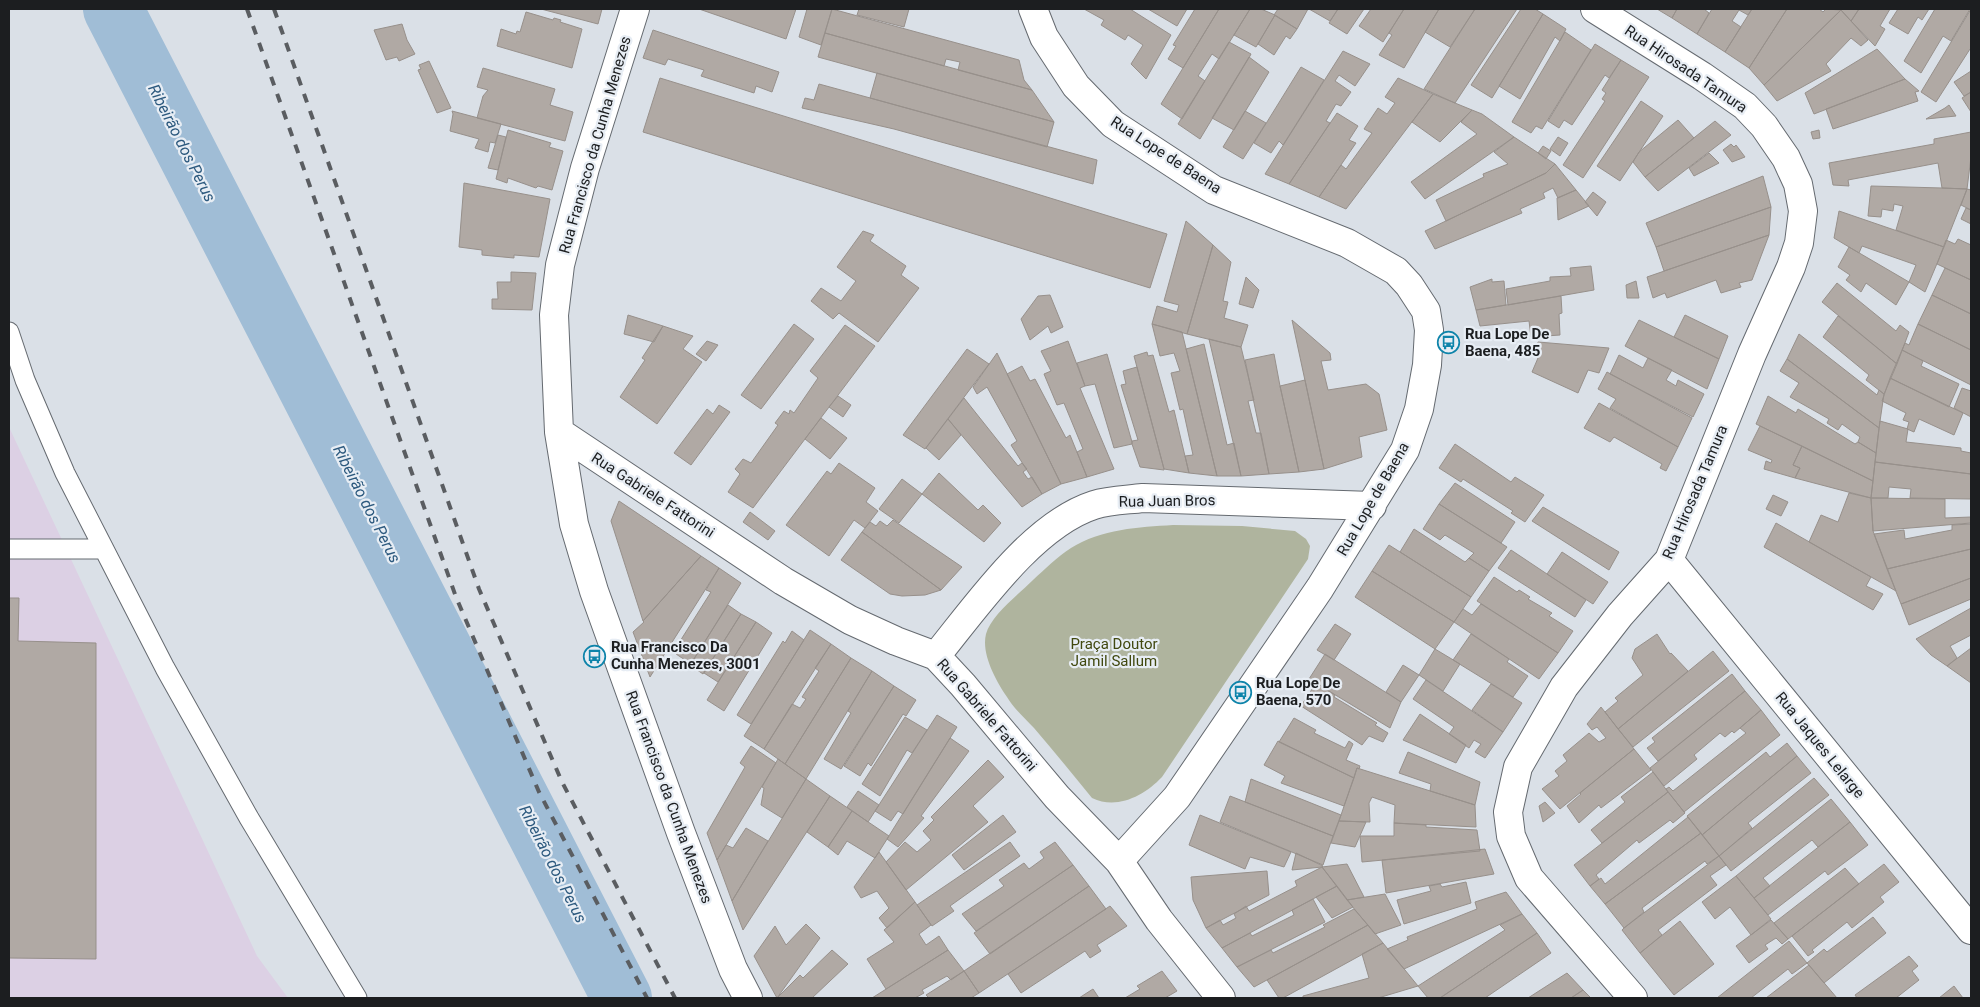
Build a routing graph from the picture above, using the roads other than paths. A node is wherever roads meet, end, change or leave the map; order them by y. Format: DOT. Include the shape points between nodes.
graph roads {
  1 [pos="635,9"];
  2 [pos="1033,9"];
  3 [pos="1595,9"];
  4 [pos="9,332"];
  5 [pos="559,432"];
  6 [pos="1372,506"];
  7 [pos="9,549"];
  8 [pos="104,549"];
  9 [pos="1668,560"];
  10 [pos="936,656"];
  11 [pos="1119,861"];
  12 [pos="1971,930"];
  13 [pos="357,998"];
  14 [pos="748,998"];
  15 [pos="1221,998"];
  16 [pos="1633,998"];
  1 -- 5 [label="street, Rua Francisco da Cunha Menezes" via="585,168 560,264 554,315"];
  2 -- 6 [label="street, Rua Lope de Baena" via="1044,38 1076,86 1113,124 1214,190 1347,243 1375,258 1396,271 1416,295 1426,311 1429,330 1419,409 1404,450"];
  3 -- 9 [label="street, Rua Hirosada Tamura" via="1744,106 1780,148 1798,184 1803,211 1799,243 1791,267"];
  4 -- 8 [label="lane" via="24,380 57,456"];
  5 -- 10 [label="street, Rua Gabriele Fattorini" via="783,581 842,615"];
  5 -- 14 [label="street, Rua Francisco da Cunha Menezes" via="574,524 594,591 681,833 733,969"];
  6 -- 10 [label="street, Rua Juan Bros" via="1143,498 1094,505 1077,512 1026,550 1002,574"];
  6 -- 11 [label="street, Rua Lope de Baena" via="1177,797"];
  7 -- 8 [label="lane"];
  8 -- 13 [label="lane" via="165,668 245,810"];
  9 -- 12 [label="street, Rua Jaques Lelarge"];
  9 -- 16 [label="street, Rua Hirosada Tamura" via="1564,687 1518,767 1508,812 1511,836 1529,878"];
  10 -- 11 [label="street, Rua Gabriele Fattorini" via="1057,797"];
  11 -- 15 [label="street, Rua Gabriele Fattorini" via="1158,920"];
}
